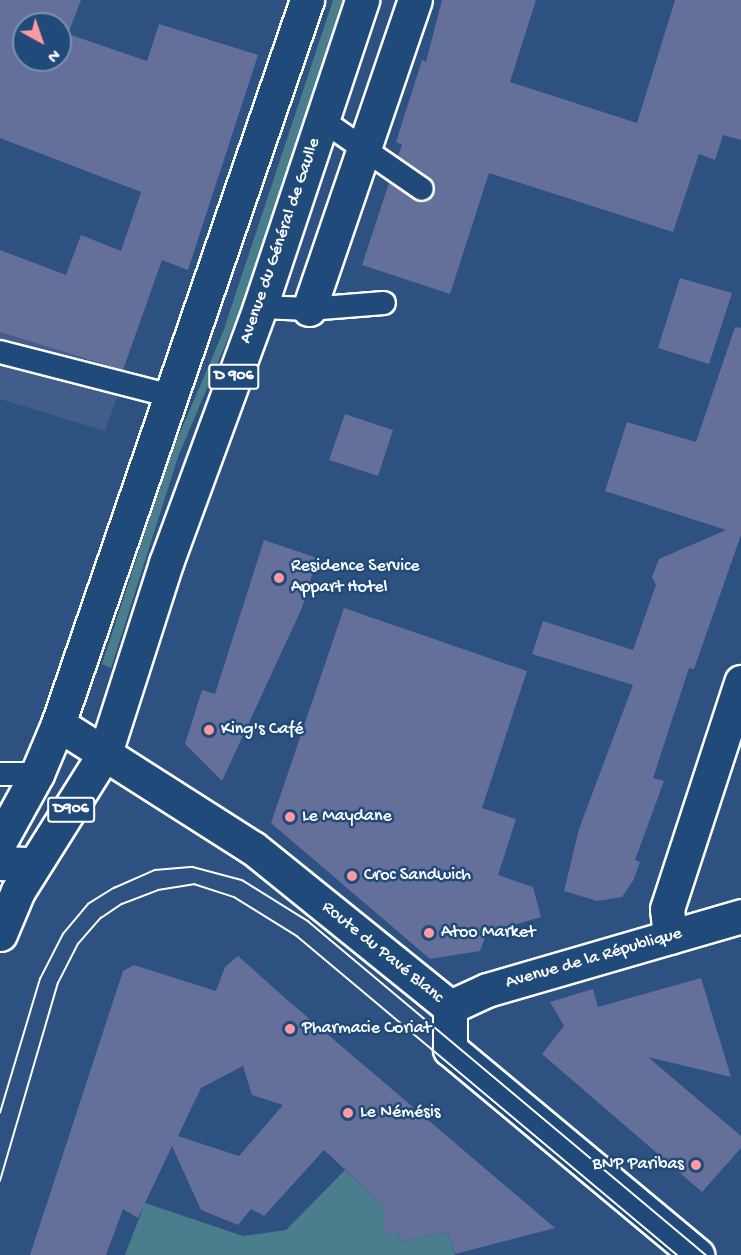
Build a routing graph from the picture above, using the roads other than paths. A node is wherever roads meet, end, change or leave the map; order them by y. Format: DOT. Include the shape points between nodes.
graph roads {
  1 [pos="307,0"];
  2 [pos="362,0"];
  3 [pos="415,0"];
  4 [pos="322,120"];
  5 [pos="363,149"];
  6 [pos="422,189"];
  7 [pos="384,303"];
  8 [pos="260,307"];
  9 [pos="309,309"];
  10 [pos="0,352"];
  11 [pos="171,396"];
  12 [pos="741,682"];
  13 [pos="58,724"];
  14 [pos="105,753"];
  15 [pos="0,774"];
  16 [pos="38,774"];
  17 [pos="0,840"];
  18 [pos="0,863"];
  19 [pos="34,864"];
  20 [pos="741,916"];
  21 [pos="0,934"];
  22 [pos="670,937"];
  23 [pos="450,1007"];
  24 [pos="697,1255"];
  1 -- 11 [label="main road, D 906"];
  2 -- 4 [label="main road, Avenue du Général de Gaulle / D 906"];
  3 -- 5 [label="main road"];
  4 -- 5 [label="lane"];
  4 -- 8 [label="main road, Avenue du Général de Gaulle / D 906"];
  5 -- 6 [label="lane"];
  5 -- 9 [label="main road"];
  7 -- 9 [label="lane"];
  8 -- 9 [label="lane"];
  8 -- 14 [label="main road, Avenue du Général de Gaulle / D 906" via="165,563"];
  10 -- 11 [label="lane"];
  11 -- 13 [label="main road, D 906"];
  12 -- 22 [label="main road" via="667,909"];
  13 -- 14 [label="main road"];
  13 -- 16 [label="main road, D 906"];
  14 -- 19 [label="main road, Avenue du Général de Gaulle / D906"];
  14 -- 23 [label="main road, Route du Pavé Blanc" via="253,848"];
  15 -- 16 [label="lane"];
  16 -- 17 [label="main road, D 906"];
  18 -- 19 [label="main road"];
  19 -- 21 [label="main road, Avenue du Général de Gaulle / D906"];
  20 -- 22 [label="main road, Avenue de la République"];
  22 -- 23 [label="main road, Avenue de la République" via="487,990"];
  23 -- 24 [label="main road, Route du Pavé Blanc" via="450,1049"];
}
